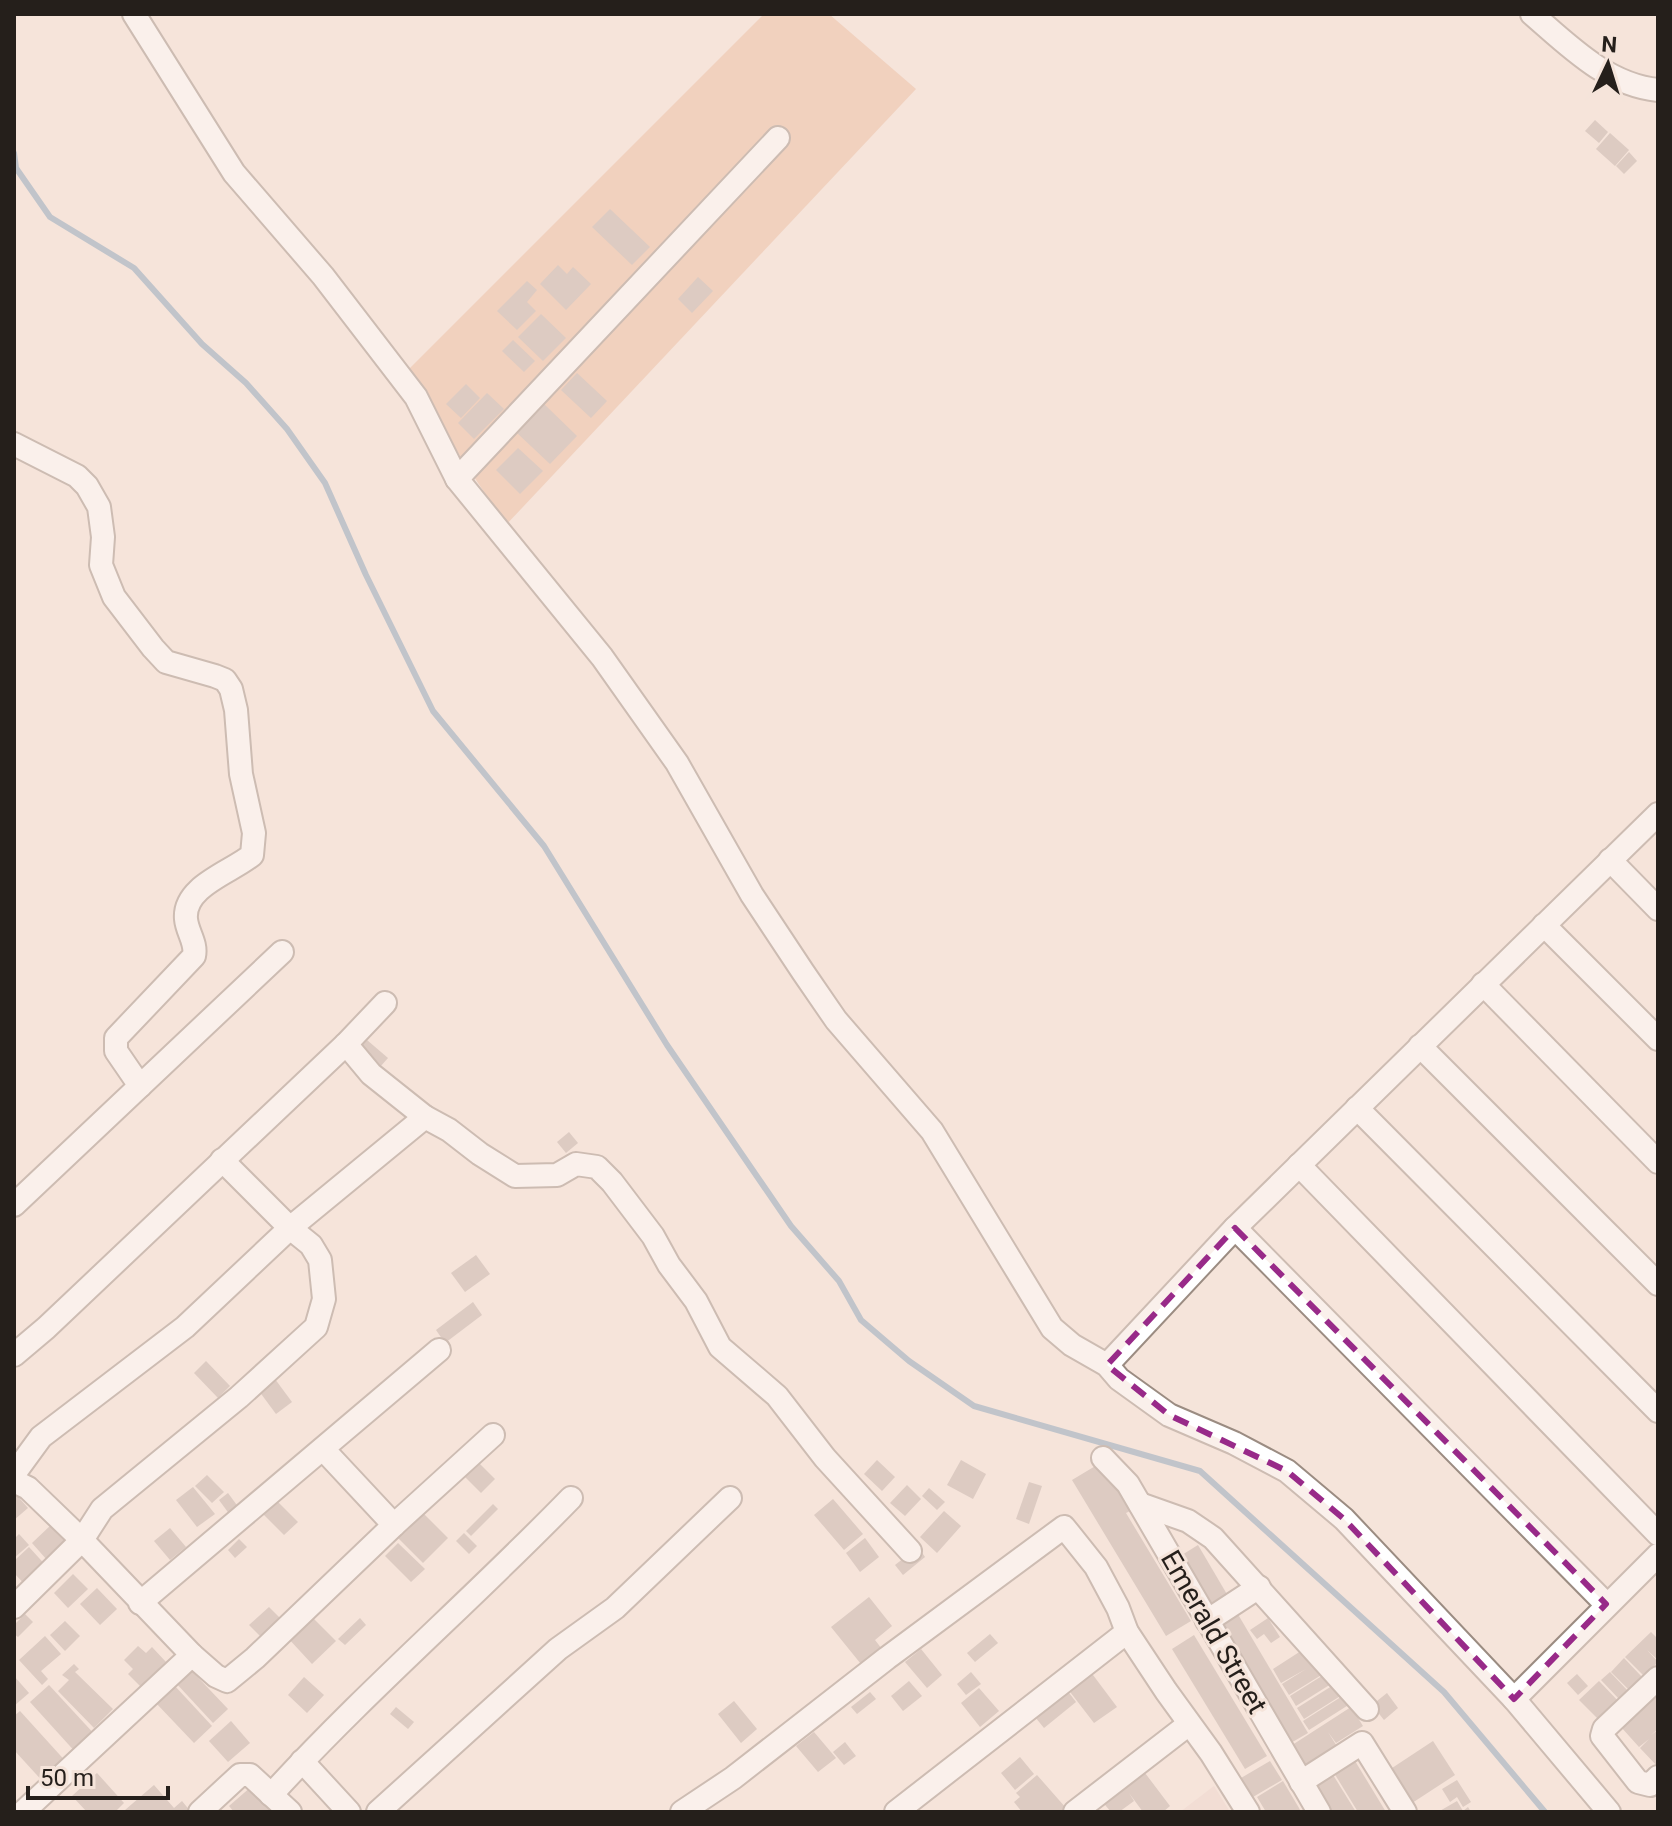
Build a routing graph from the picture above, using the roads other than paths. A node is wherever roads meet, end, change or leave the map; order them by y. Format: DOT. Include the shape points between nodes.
graph roads {
  1 [pos="134,14"];
  2 [pos="1532,14"];
  3 [pos="1658,90"];
  4 [pos="778,138"];
  5 [pos="14,444"];
  6 [pos="457,479"];
  7 [pos="1658,814"];
  8 [pos="1610,860"];
  9 [pos="1658,909"];
  10 [pos="1544,925"];
  11 [pos="282,952"];
  12 [pos="1483,984"];
  13 [pos="385,1003"];
  14 [pos="1658,1039"];
  15 [pos="346,1044"];
  16 [pos="1420,1046"];
  17 [pos="140,1086"];
  18 [pos="1357,1108"];
  19 [pos="425,1117"];
  20 [pos="222,1160"];
  21 [pos="1658,1162"];
  22 [pos="1299,1165"];
  23 [pos="14,1205"];
  24 [pos="290,1228"];
  25 [pos="1235,1228"];
  26 [pos="1658,1284"];
  27 [pos="439,1350"];
  28 [pos="14,1355"];
  29 [pos="1107,1365"];
  30 [pos="1658,1411"];
  31 [pos="493,1435"];
  32 [pos="323,1449"];
  33 [pos="1103,1458"];
  34 [pos="14,1474"];
  35 [pos="14,1481"];
  36 [pos="571,1498"];
  37 [pos="730,1498"];
  38 [pos="1140,1504"];
  39 [pos="394,1525"];
  40 [pos="1658,1534"];
  41 [pos="82,1540"];
  42 [pos="910,1551"];
  43 [pos="1658,1555"];
  44 [pos="1259,1587"];
  45 [pos="140,1603"];
  46 [pos="1606,1604"];
  47 [pos="14,1607"];
  48 [pos="1207,1621"];
  49 [pos="1127,1632"];
  50 [pos="192,1655"];
  51 [pos="1658,1678"];
  52 [pos="1514,1699"];
  53 [pos="1367,1709"];
  54 [pos="1189,1724"];
  55 [pos="302,1761"];
  56 [pos="1658,1777"];
  57 [pos="1301,1782"];
  58 [pos="271,1795"];
  59 [pos="23,1812"];
  60 [pos="200,1812"];
  61 [pos="290,1812"];
  62 [pos="349,1812"];
  63 [pos="378,1812"];
  64 [pos="682,1812"];
  65 [pos="896,1812"];
  66 [pos="1075,1812"];
  67 [pos="1248,1812"];
  68 [pos="1319,1812"];
  69 [pos="1405,1812"];
  70 [pos="1609,1812"];
  1 -- 6 [label="street" via="234,173 323,276 416,397"];
  2 -- 3 [label="street" via="1606,74"];
  4 -- 6 [label="street"];
  5 -- 17 [label="street" via="87,486 99,507 101,565 114,597 166,662 225,680 236,710 241,774 254,833 252,855 195,896 186,919 194,956 116,1038 116,1051"];
  6 -- 29 [label="street" via="602,657 677,763 803,972 836,1020 932,1131 1052,1328"];
  7 -- 8 [label="street"];
  8 -- 9 [label="street"];
  8 -- 10 [label="street"];
  10 -- 12 [label="street"];
  10 -- 14 [label="street"];
  11 -- 17 [label="street"];
  12 -- 16 [label="street"];
  12 -- 21 [label="street"];
  13 -- 15 [label="street"];
  15 -- 19 [label="street" via="371,1074"];
  15 -- 20 [label="street"];
  16 -- 18 [label="street"];
  16 -- 26 [label="street"];
  17 -- 23 [label="street"];
  18 -- 22 [label="street"];
  18 -- 30 [label="street"];
  19 -- 24 [label="street"];
  19 -- 42 [label="street" via="515,1176 557,1175 576,1164 597,1167 653,1236 720,1347 777,1396"];
  20 -- 24 [label="street"];
  20 -- 28 [label="street"];
  22 -- 25 [label="street"];
  22 -- 40 [label="street"];
  24 -- 34 [label="street" via="185,1327 41,1437"];
  24 -- 41 [label="street" via="320,1260 324,1299 316,1327 102,1509"];
  25 -- 29 [label="street"];
  25 -- 46 [label="street"];
  27 -- 32 [label="street"];
  29 -- 52 [label="street" via="1169,1415 1287,1471 1344,1519"];
  31 -- 39 [label="street"];
  32 -- 39 [label="street"];
  32 -- 45 [label="street"];
  33 -- 38 [label="street, Emerald Street"];
  35 -- 41 [label="street"];
  36 -- 55 [label="street"];
  37 -- 63 [label="street" via="615,1608 558,1649"];
  38 -- 44 [label="street" via="1188,1521 1213,1538"];
  38 -- 48 [label="street, Emerald Street"];
  39 -- 50 [label="street" via="227,1681"];
  41 -- 45 [label="street"];
  41 -- 47 [label="street"];
  43 -- 46 [label="street"];
  44 -- 48 [label="street"];
  44 -- 53 [label="street"];
  45 -- 50 [label="street"];
  46 -- 52 [label="street"];
  48 -- 57 [label="street, Emerald Street"];
  49 -- 54 [label="street"];
  49 -- 64 [label="street" via="1096,1567 1061,1524"];
  49 -- 65 [label="street"];
  50 -- 59 [label="street"];
  51 -- 56 [label="street" via="1602,1736 1638,1782 1650,1785"];
  52 -- 70 [label="street"];
  54 -- 66 [label="street"];
  54 -- 67 [label="street"];
  55 -- 58 [label="street"];
  55 -- 62 [label="street"];
  57 -- 68 [label="street, Emerald Street"];
  57 -- 69 [label="street" via="1362,1743"];
  58 -- 60 [label="street" via="250,1775 240,1775"];
  58 -- 61 [label="street"];
}
